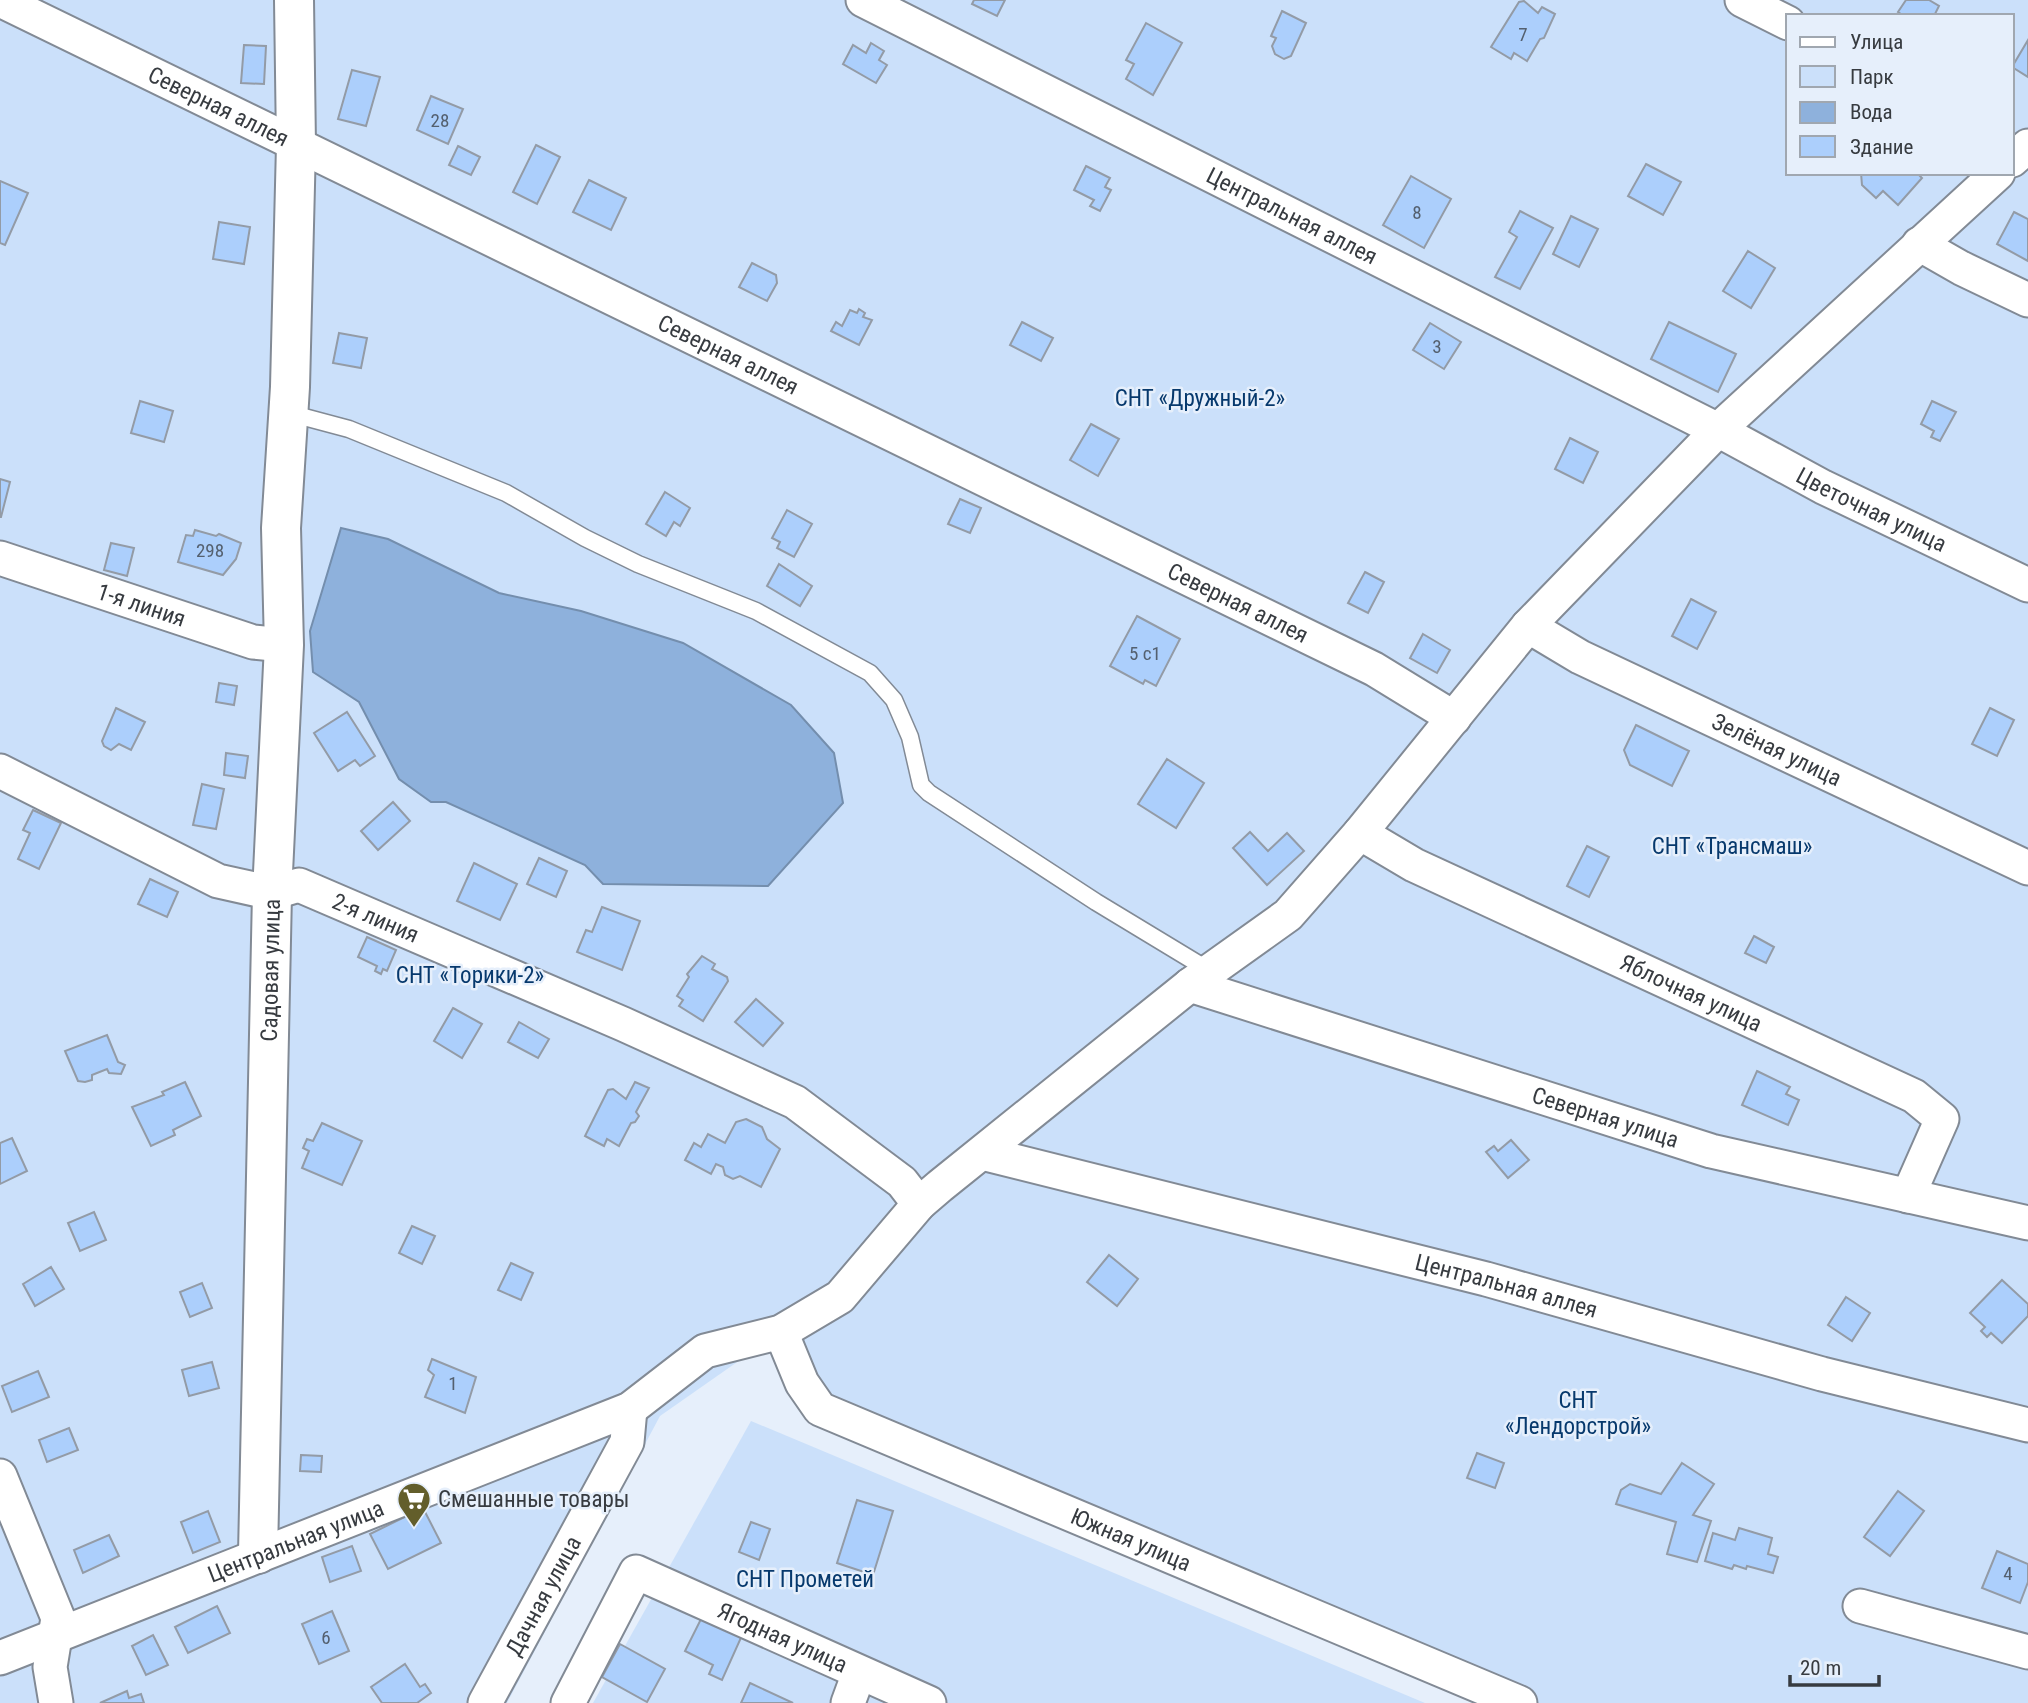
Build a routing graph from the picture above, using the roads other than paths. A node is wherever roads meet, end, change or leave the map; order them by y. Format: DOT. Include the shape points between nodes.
graph roads {
  1 [pos="0,0"];
  2 [pos="294,0"];
  3 [pos="863,0"];
  4 [pos="1742,0"];
  5 [pos="1786,22"];
  6 [pos="296,145"];
  7 [pos="2028,145"];
  8 [pos="2014,158"];
  9 [pos="1996,175"];
  10 [pos="1919,244"];
  11 [pos="2028,300"];
  12 [pos="289,400"];
  13 [pos="1718,430"];
  14 [pos="0,558"];
  15 [pos="2028,585"];
  16 [pos="1528,626"];
  17 [pos="284,645"];
  18 [pos="1454,718"];
  19 [pos="0,771"];
  20 [pos="1360,833"];
  21 [pos="2028,867"];
  22 [pos="272,892"];
  23 [pos="1200,978"];
  24 [pos="982,1153"];
  25 [pos="1908,1196"];
  26 [pos="919,1204"];
  27 [pos="2028,1223"];
  28 [pos="780,1332"];
  29 [pos="630,1409"];
  30 [pos="2028,1425"];
  31 [pos="0,1476"];
  32 [pos="258,1554"];
  33 [pos="1860,1606"];
  34 [pos="52,1638"];
  35 [pos="2028,1652"];
  36 [pos="0,1658"];
  37 [pos="854,1688"];
  38 [pos="56,1703"];
  39 [pos="485,1703"];
  40 [pos="568,1703"];
  41 [pos="929,1703"];
  42 [pos="1520,1703"];
  1 -- 6 [label="street, Северная аллея"];
  2 -- 6 [label="street, Садовая улица"];
  3 -- 13 [label="street, Центральная аллея"];
  4 -- 5 [label="street"];
  6 -- 12 [label="street, Садовая улица"];
  6 -- 18 [label="street, Северная аллея" via="1374,669"];
  7 -- 8 [label="street"];
  9 -- 10 [label="street, Центральная улица"];
  10 -- 11 [label="street"];
  10 -- 13 [label="street, Центральная улица"];
  12 -- 17 [label="street, Садовая улица" via="281,528"];
  12 -- 23 [label="lane" via="506,493 596,544 756,611 870,673 894,700 910,737 921,785 929,793 1096,902"];
  13 -- 15 [label="street, Цветочная улица" via="1823,487"];
  13 -- 16 [label="street, Центральная улица"];
  14 -- 17 [label="street, 1-я линия" via="254,642"];
  16 -- 18 [label="street, Центральная улица"];
  16 -- 21 [label="street, Зелёная улица" via="1580,657"];
  17 -- 22 [label="street, Садовая улица"];
  18 -- 20 [label="street, Центральная улица"];
  19 -- 22 [label="street, 2-я линия" via="218,881"];
  20 -- 23 [label="street, Центральная улица" via="1288,915"];
  20 -- 25 [label="street, Яблочная улица" via="1415,865 1914,1097 1942,1119"];
  22 -- 26 [label="street, 2-я линия" via="299,885 795,1102 902,1182"];
  22 -- 32 [label="street, Садовая улица"];
  23 -- 24 [label="street, Центральная улица"];
  23 -- 25 [label="street, Северная улица" via="1711,1151"];
  24 -- 26 [label="street, Центральная улица"];
  24 -- 30 [label="street, Центральная аллея" via="1486,1279 1822,1374"];
  25 -- 27 [label="street, Северная улица"];
  26 -- 28 [label="street, Центральная улица" via="840,1297"];
  28 -- 29 [label="street, Центральная улица" via="705,1351"];
  28 -- 42 [label="street, Южная улица" via="802,1383 820,1409"];
  29 -- 32 [label="street, Центральная улица"];
  29 -- 39 [label="street, Дачная улица" via="627,1442"];
  31 -- 34 [label="street" via="58,1618"];
  32 -- 34 [label="street, Центральная улица"];
  33 -- 35 [label="street"];
  34 -- 36 [label="street, Центральная улица"];
  34 -- 38 [label="street" via="50,1667"];
  37 -- 40 [label="street, Ягодная улица" via="636,1572"];
  37 -- 41 [label="street, Ягодная улица"];
}
